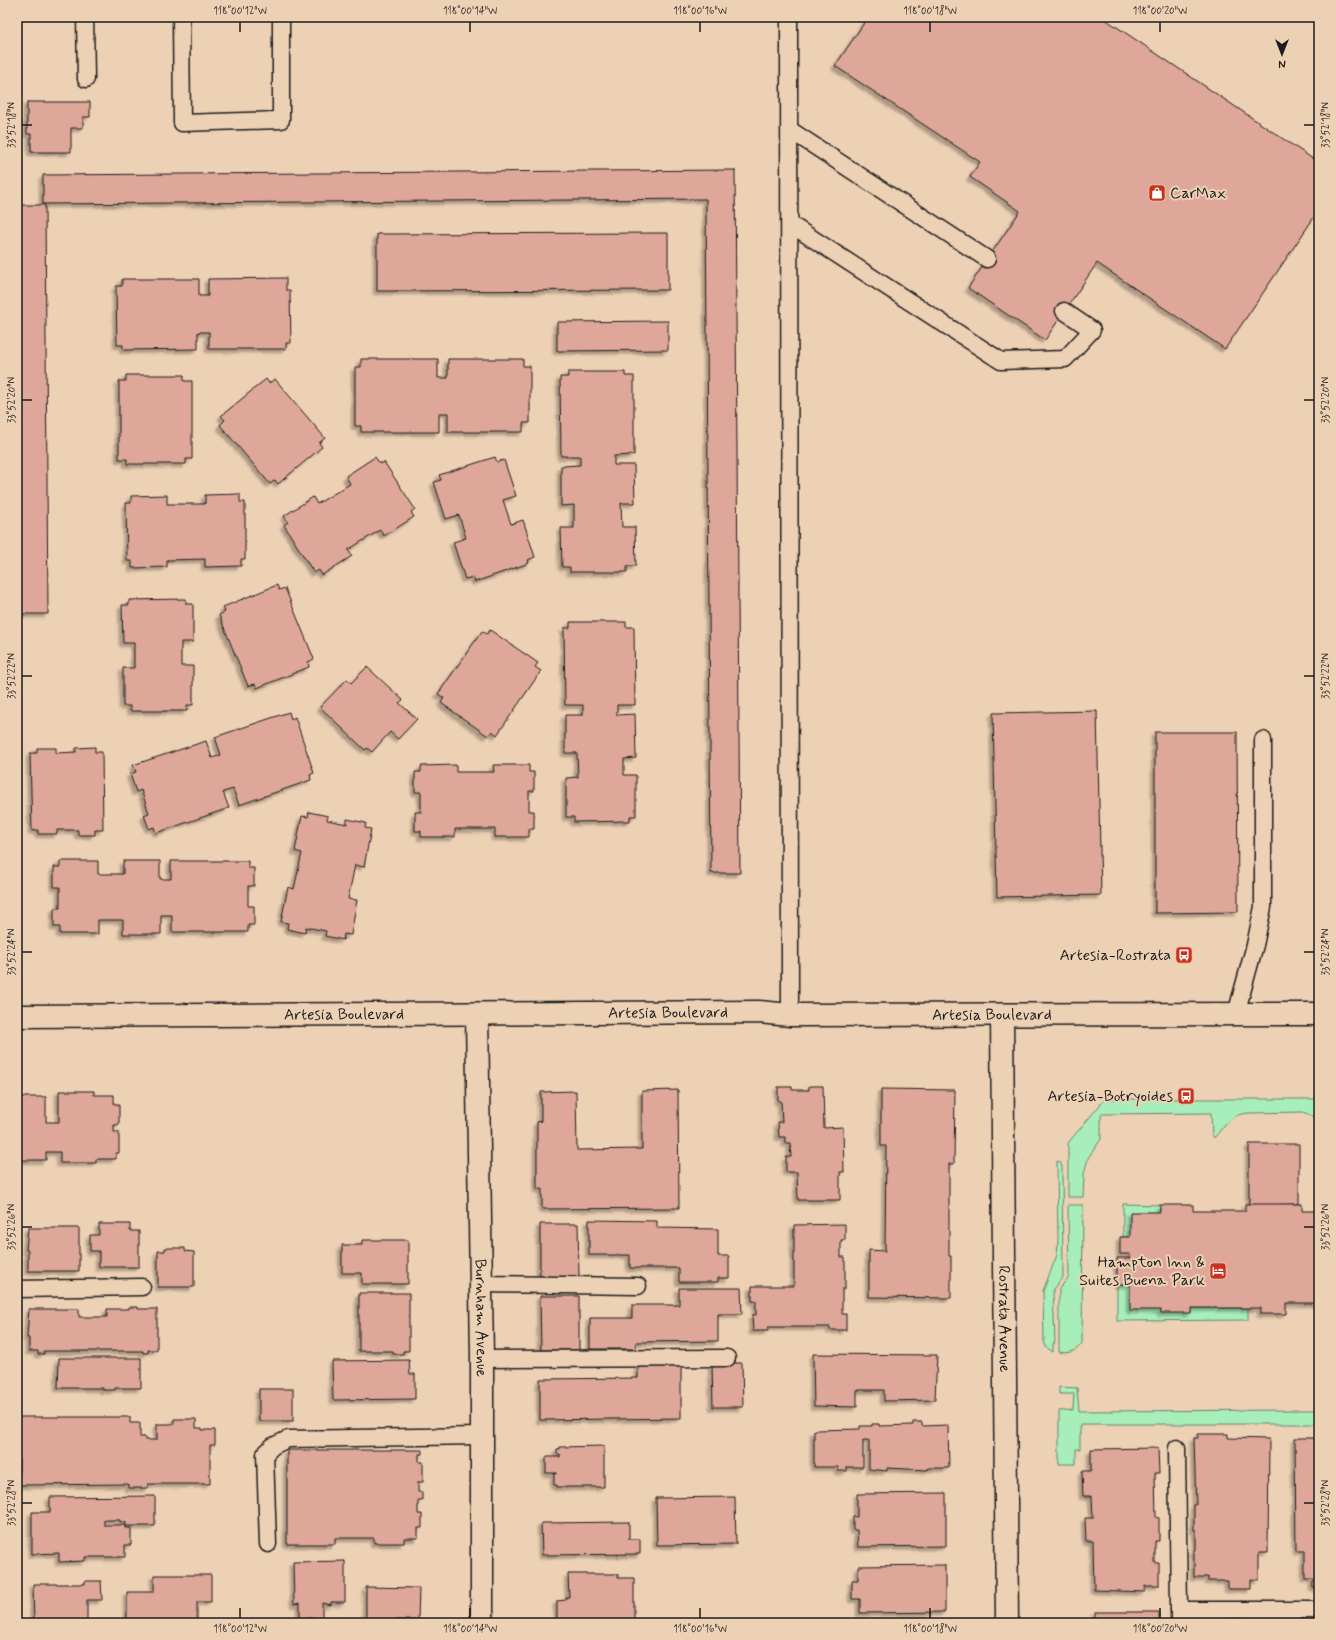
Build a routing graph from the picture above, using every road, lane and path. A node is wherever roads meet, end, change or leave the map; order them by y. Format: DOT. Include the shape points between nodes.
graph roads {
  1 [pos="85,17"];
  2 [pos="181,17"];
  3 [pos="281,17"];
  4 [pos="790,17"];
  5 [pos="86,79"];
  6 [pos="790,130"];
  7 [pos="790,224"];
  8 [pos="987,259"];
  9 [pos="1064,311"];
  10 [pos="1263,740"];
  11 [pos="478,1014"];
  12 [pos="790,1014"];
  13 [pos="1002,1014"];
  14 [pos="1236,1014"];
  15 [pos="1319,1014"];
  16 [pos="17,1016"];
  17 [pos="481,1284"];
  18 [pos="638,1286"];
  19 [pos="142,1288"];
  20 [pos="17,1289"];
  21 [pos="728,1358"];
  22 [pos="482,1359"];
  23 [pos="482,1436"];
  24 [pos="1177,1448"];
  25 [pos="268,1544"];
  26 [pos="1319,1610"];
  27 [pos="1179,1616"];
  28 [pos="482,1623"];
  29 [pos="1007,1623"];
  1 -- 5 [label="lane"];
  2 -- 3 [label="lane" via="182,123 281,120"];
  4 -- 6 [label="lane"];
  6 -- 7 [label="lane"];
  6 -- 8 [label="lane"];
  7 -- 9 [label="lane" via="1001,361 1065,359 1092,330"];
  7 -- 12 [label="lane"];
  10 -- 14 [label="lane" via="1263,907"];
  11 -- 12 [label="main road, Artesia Boulevard"];
  11 -- 16 [label="main road, Artesia Boulevard"];
  11 -- 17 [label="main road, Burnham Avenue"];
  12 -- 13 [label="main road, Artesia Boulevard"];
  13 -- 14 [label="main road, Artesia Boulevard"];
  13 -- 29 [label="main road, Rostrata Avenue"];
  14 -- 15 [label="main road, Artesia Boulevard"];
  17 -- 18 [label="lane"];
  17 -- 22 [label="main road, Burnham Avenue"];
  19 -- 20 [label="lane"];
  21 -- 22 [label="lane"];
  22 -- 23 [label="main road, Burnham Avenue"];
  23 -- 25 [label="lane" via="288,1439 273,1446 265,1454"];
  23 -- 28 [label="main road, Burnham Avenue"];
  24 -- 27 [label="lane"];
  26 -- 27 [label="lane"];
}
